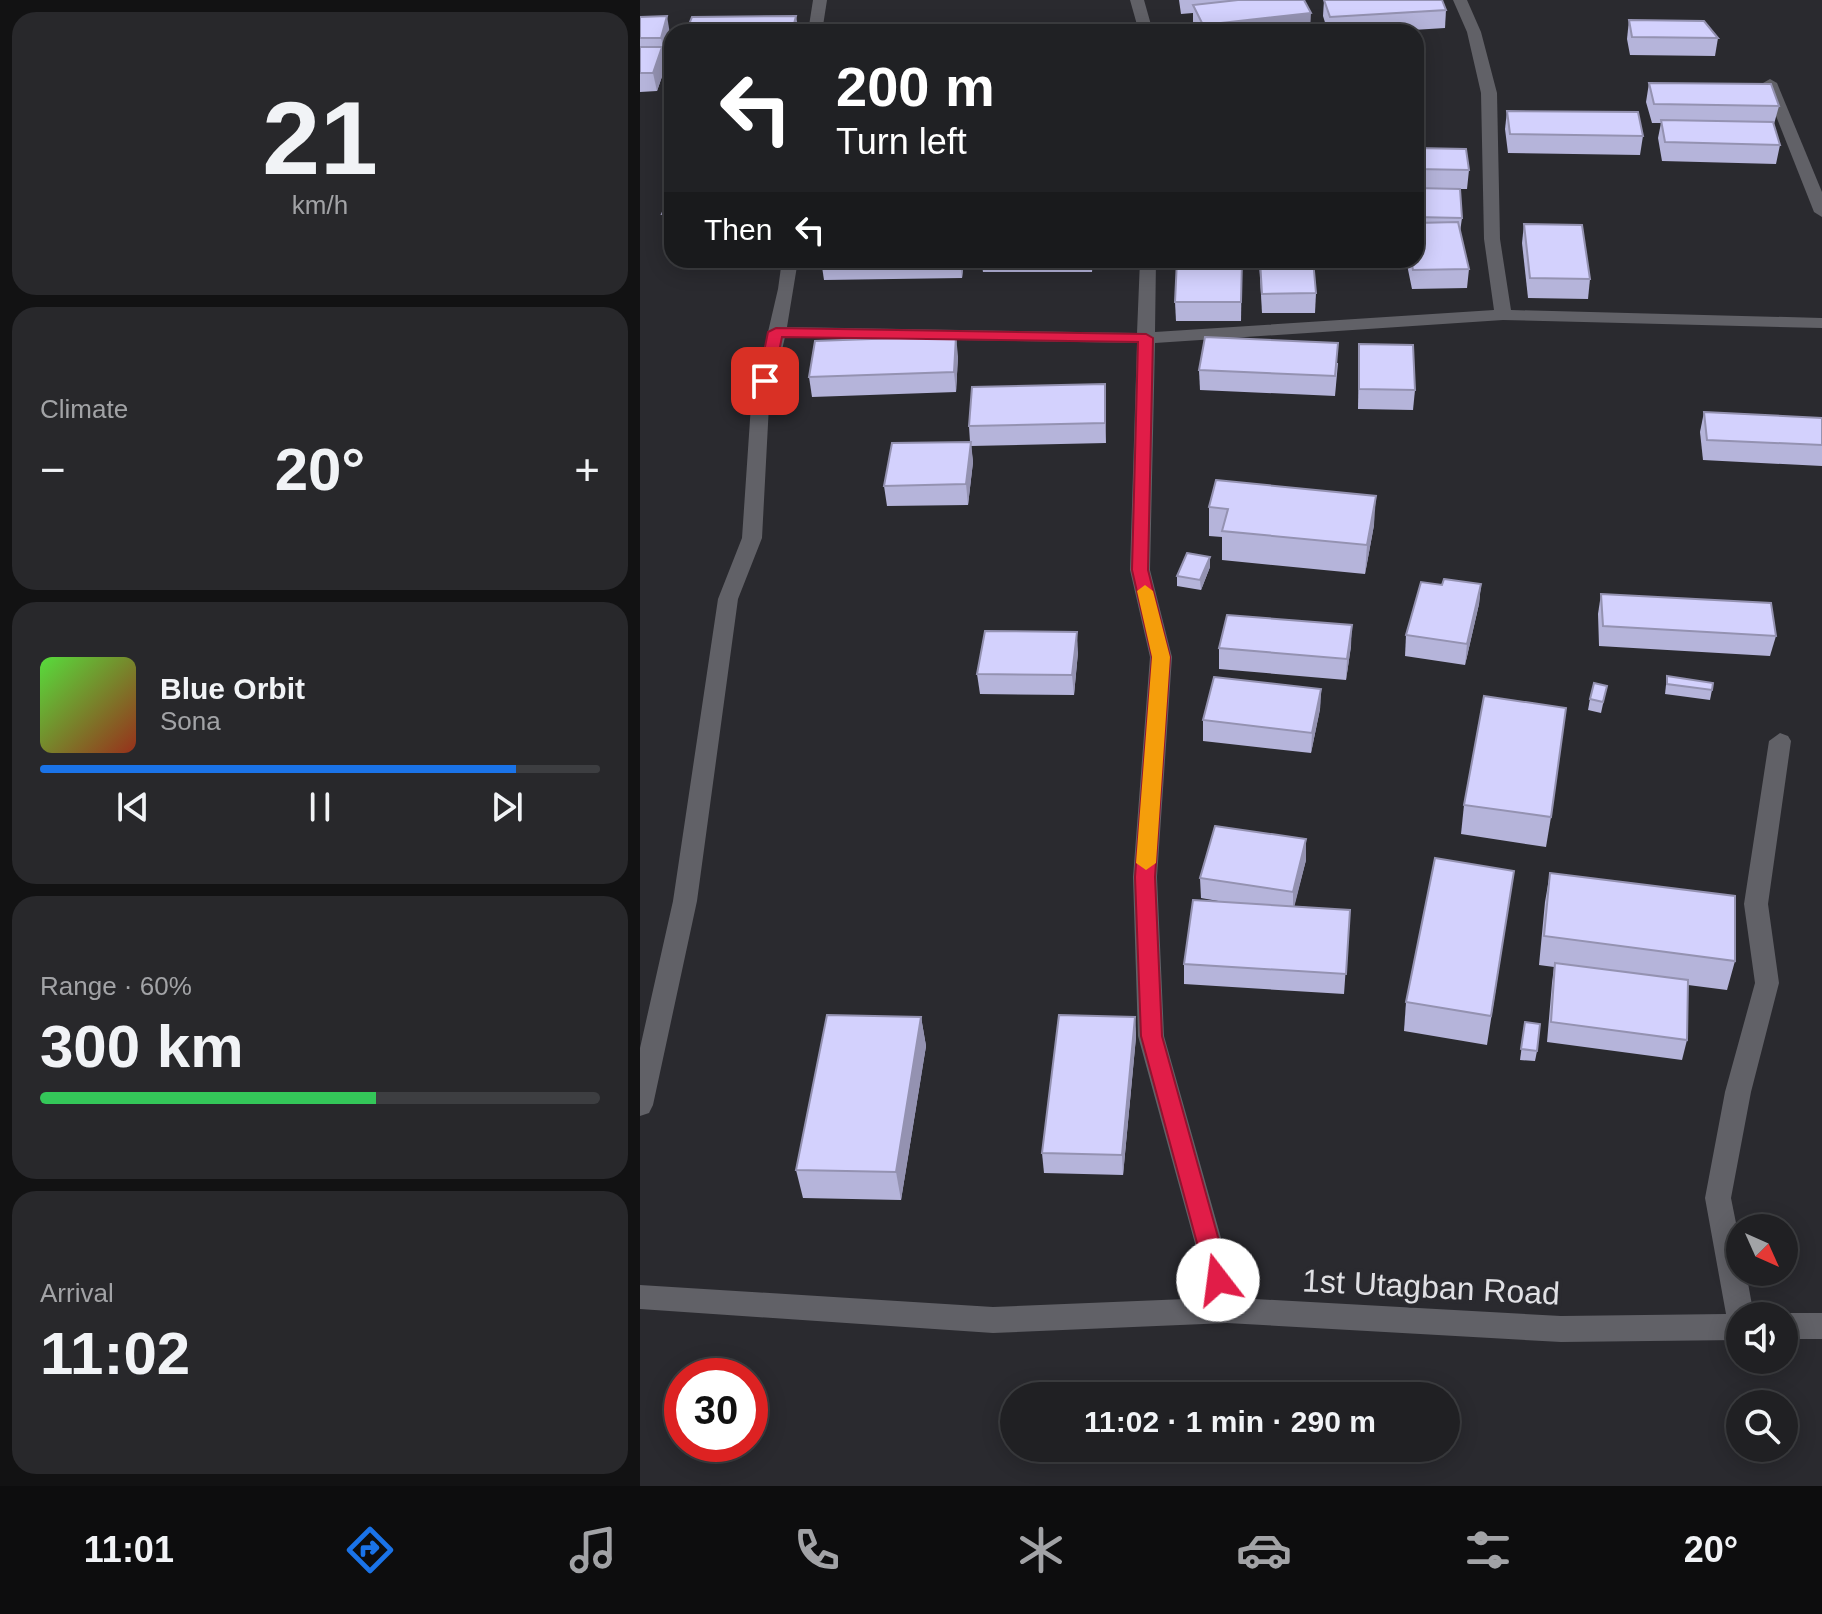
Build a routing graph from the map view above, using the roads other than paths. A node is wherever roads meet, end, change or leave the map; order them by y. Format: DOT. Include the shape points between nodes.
graph roads {
  1 [pos="820,0"];
  2 [pos="1137,0"];
  3 [pos="1460,0"];
  4 [pos="816,24"];
  5 [pos="1144,24"];
  6 [pos="1770,83"];
  7 [pos="1822,212"];
  8 [pos="788,268"];
  9 [pos="1148,268"];
  10 [pos="1503,315"];
  11 [pos="1822,323"];
  12 [pos="776,332"];
  13 [pos="1146,338"];
  14 [pos="1780,741"];
  15 [pos="640,1105"];
  16 [pos="640,1297"];
  17 [pos="1737,1302"];
  18 [pos="1227,1310"];
  19 [pos="1798,1326"];
  20 [pos="1822,1326"];
  21 [pos="1726,1327"];
  1 -- 4 [label="street"];
  2 -- 5 [label="street"];
  3 -- 10 [label="street" via="1489,93 1492,239"];
  6 -- 7 [label="street"];
  8 -- 12 [label="street"];
  9 -- 13 [label="street"];
  10 -- 11 [label="street"];
  10 -- 13 [label="street"];
  12 -- 13 [label="street"];
  12 -- 15 [label="street" via="760,405 752,538 728,599 685,901"];
  13 -- 18 [label="street" via="1140,570 1161,657 1145,877 1151,1036"];
  14 -- 17 [label="street" via="1756,904 1767,983 1738,1092 1718,1198"];
  16 -- 18 [label="street, 1st Utagban Road" via="993,1320"];
  18 -- 21 [label="street, 1st Utagban Road" via="1561,1329"];
  19 -- 20 [label="street"];
}
